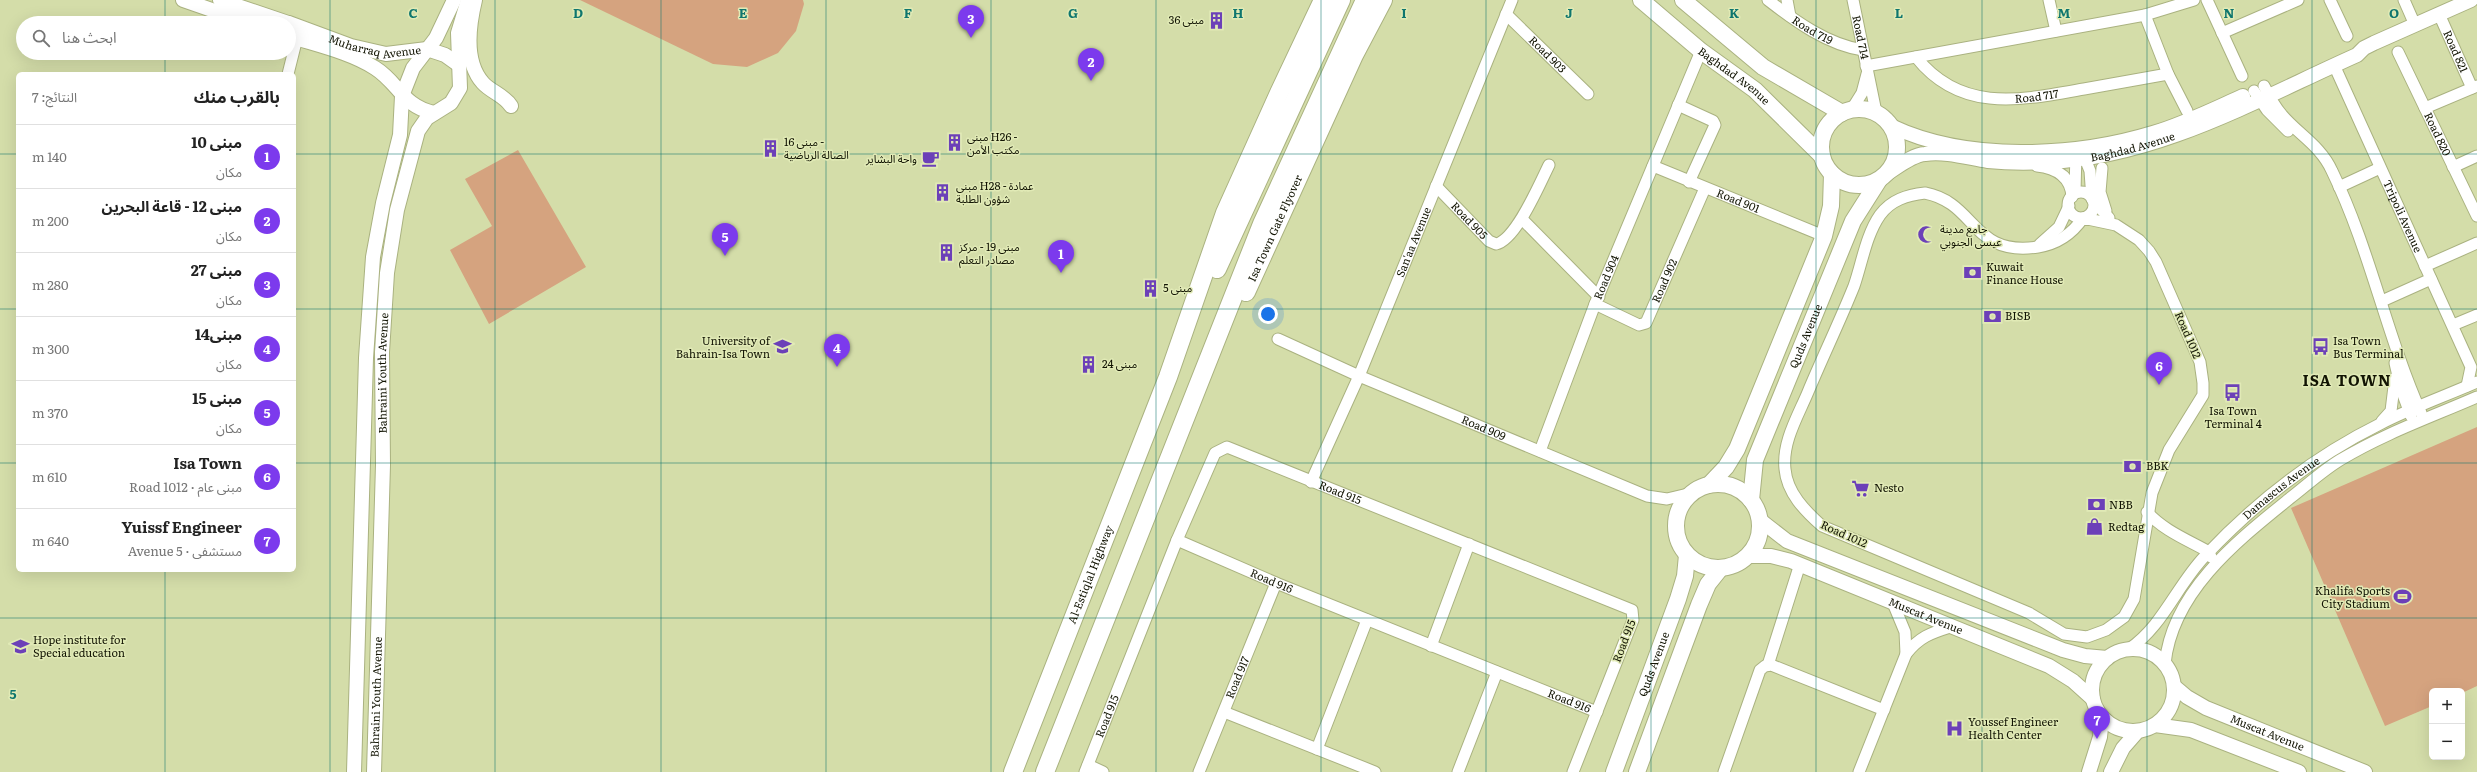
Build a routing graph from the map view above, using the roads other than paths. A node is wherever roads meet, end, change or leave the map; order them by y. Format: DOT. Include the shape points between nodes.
graph roads {
  1 [pos="183,0"];
  2 [pos="220,0"];
  3 [pos="454,0"];
  4 [pos="468,0"];
  5 [pos="475,0"];
  6 [pos="1323,0"];
  7 [pos="1341,0"];
  8 [pos="1365,0"];
  9 [pos="1383,0"];
  10 [pos="1512,0"];
  11 [pos="1642,0"];
  12 [pos="1683,0"];
  13 [pos="1768,0"];
  14 [pos="1787,0"];
  15 [pos="1853,0"];
  16 [pos="2049,0"];
  17 [pos="2194,0"];
  18 [pos="2207,0"];
  19 [pos="2298,0"];
  20 [pos="2330,0"];
  21 [pos="2404,0"];
  22 [pos="2471,0"];
  23 [pos="2280,4"];
  24 [pos="1506,14"];
  25 [pos="2438,14"];
  26 [pos="2145,15"];
  27 [pos="229,16"];
  28 [pos="268,16"];
  29 [pos="1790,16"];
  30 [pos="2415,25"];
  31 [pos="296,26"];
  32 [pos="2056,31"];
  33 [pos="2222,33"];
  34 [pos="2347,36"];
  35 [pos="296,38"];
  36 [pos="2364,48"];
  37 [pos="427,49"];
  38 [pos="1863,50"];
  39 [pos="1701,51"];
  40 [pos="2398,52"];
  41 [pos="1916,57"];
  42 [pos="290,60"];
  43 [pos="459,65"];
  44 [pos="2334,65"];
  45 [pos="1867,70"];
  46 [pos="288,72"];
  47 [pos="2168,74"];
  48 [pos="2242,76"];
  49 [pos="2474,87"];
  50 [pos="2261,93"];
  51 [pos="1588,94"];
  52 [pos="402,96"];
  53 [pos="1678,105"];
  54 [pos="512,106"];
  55 [pos="2425,108"];
  56 [pos="1847,111"];
  57 [pos="2187,111"];
  58 [pos="1876,112"];
  59 [pos="434,113"];
  60 [pos="1891,126"];
  61 [pos="2079,154"];
  62 [pos="2113,154"];
  63 [pos="1822,156"];
  64 [pos="2477,156"];
  65 [pos="2011,163"];
  66 [pos="1549,165"];
  67 [pos="1653,166"];
  68 [pos="2453,167"];
  69 [pos="2102,168"];
  70 [pos="2380,168"];
  71 [pos="1832,174"];
  72 [pos="1883,176"];
  73 [pos="1689,182"];
  74 [pos="2093,184"];
  75 [pos="1436,186"];
  76 [pos="2339,187"];
  77 [pos="1705,188"];
  78 [pos="2072,199"];
  79 [pos="2092,199"];
  80 [pos="2477,216"];
  81 [pos="2083,218"];
  82 [pos="1522,219"];
  83 [pos="2112,221"];
  84 [pos="1824,236"];
  85 [pos="2477,243"];
  86 [pos="2032,248"];
  87 [pos="2426,266"];
  88 [pos="2431,279"];
  89 [pos="1597,301"];
  90 [pos="2382,301"];
  91 [pos="2477,315"];
  92 [pos="2453,326"];
  93 [pos="2392,337"];
  94 [pos="1278,339"];
  95 [pos="2395,365"];
  96 [pos="2474,369"];
  97 [pos="1359,376"];
  98 [pos="1168,377"];
  99 [pos="2472,384"];
  100 [pos="2477,397"];
  101 [pos="2413,409"];
  102 [pos="2419,421"];
  103 [pos="2381,423"];
  104 [pos="1540,451"];
  105 [pos="1168,458"];
  106 [pos="1311,482"];
  107 [pos="1709,485"];
  108 [pos="1692,493"];
  109 [pos="1751,500"];
  110 [pos="2147,512"];
  111 [pos="1760,520"];
  112 [pos="2160,525"];
  113 [pos="2145,527"];
  114 [pos="1177,540"];
  115 [pos="1469,544"];
  116 [pos="2193,546"];
  117 [pos="2210,552"];
  118 [pos="1687,555"];
  119 [pos="1749,556"];
  120 [pos="1800,564"];
  121 [pos="2198,565"];
  122 [pos="1720,569"];
  123 [pos="2204,578"];
  124 [pos="1276,584"];
  125 [pos="1893,603"];
  126 [pos="1367,620"];
  127 [pos="1950,627"];
  128 [pos="1431,646"];
  129 [pos="2129,649"];
  130 [pos="1906,654"];
  131 [pos="2107,658"];
  132 [pos="2165,664"];
  133 [pos="1768,665"];
  134 [pos="1497,672"];
  135 [pos="2174,686"];
  136 [pos="2093,699"];
  137 [pos="1884,710"];
  138 [pos="1224,712"];
  139 [pos="1597,712"];
  140 [pos="2102,718"];
  141 [pos="2155,726"];
  142 [pos="2137,732"];
  143 [pos="1317,749"];
  144 [pos="375,754"];
  145 [pos="1086,769"];
  146 [pos="354,772"];
  147 [pos="374,772"];
  148 [pos="380,772"];
  149 [pos="1013,772"];
  150 [pos="1045,772"];
  151 [pos="1103,772"];
  152 [pos="1199,772"];
  153 [pos="1375,772"];
  154 [pos="1458,772"];
  155 [pos="1572,772"];
  156 [pos="1614,772"];
  157 [pos="1637,772"];
  158 [pos="1724,772"];
  159 [pos="1859,772"];
  160 [pos="2090,772"];
  161 [pos="2111,772"];
  162 [pos="2299,772"];
  163 [pos="2365,772"];
  1 -- 27 [label="street"];
  2 -- 28 [label="street, Muharraq Avenue"];
  3 -- 37 [label="street, Bahraini Youth Avenue" via="440,30"];
  4 -- 43 [label="street, Bahraini Youth Avenue" via="458,33"];
  5 -- 54 [label="street" via="470,42 473,68 484,84"];
  6 -- 98 [label="main road" via="1278,93 1226,213"];
  7 -- 98 [label="main road" via="1269,152"];
  8 -- 105 [label="main road" via="1262,224"];
  9 -- 105 [label="main road, Isa Town Gate Flyover" via="1354,55 1307,162"];
  10 -- 24 [label="street, San'aa Avenue"];
  11 -- 39 [label="main road, Baghdad Avenue"];
  12 -- 56 [label="main road" via="1763,67"];
  13 -- 29 [label="street, Road 719"];
  14 -- 29 [label="street"];
  15 -- 38 [label="street, Road 714"];
  16 -- 32 [label="street"];
  17 -- 26 [label="street"];
  18 -- 33 [label="street"];
  19 -- 23 [label="street"];
  20 -- 34 [label="street"];
  21 -- 30 [label="street"];
  22 -- 25 [label="street, Baghdad Avenue"];
  23 -- 33 [label="street"];
  24 -- 51 [label="street, Road 903"];
  24 -- 75 [label="street, San'aa Avenue"];
  25 -- 30 [label="street, Baghdad Avenue"];
  25 -- 49 [label="street, Road 821"];
  26 -- 32 [label="street"];
  26 -- 47 [label="street"];
  29 -- 38 [label="street, Road 719" via="1838,44"];
  30 -- 36 [label="street, Baghdad Avenue"];
  31 -- 37 [label="street, Muharraq Avenue" via="352,46 386,54"];
  32 -- 41 [label="street"];
  33 -- 48 [label="street"];
  35 -- 52 [label="street, Muharraq Avenue" via="365,62 377,69"];
  36 -- 44 [label="street, Baghdad Avenue" via="2357,55"];
  36 -- 50 [label="street, Baghdad Avenue" via="2354,48"];
  37 -- 43 [label="street, Muharraq Avenue" via="445,55"];
  37 -- 52 [label="street, Bahraini Youth Avenue" via="413,68"];
  38 -- 45 [label="street, Road 714"];
  39 -- 53 [label="street, Road 904"];
  39 -- 63 [label="main road, Baghdad Avenue" via="1755,90"];
  40 -- 55 [label="street, Road 820"];
  41 -- 45 [label="street"];
  41 -- 47 [label="street, Road 717" via="1940,80 1964,93 1980,97 2023,100"];
  42 -- 46 [label="street"];
  43 -- 59 [label="street, Bahraini Youth Avenue" via="461,84 458,94 451,104"];
  44 -- 50 [label="street, Baghdad Avenue"];
  44 -- 70 [label="street, Tripoli Avenue"];
  45 -- 56 [label="street, Road 714" via="1862,93"];
  45 -- 58 [label="street, Road 714"];
  47 -- 57 [label="street"];
  49 -- 55 [label="street, Road 821"];
  50 -- 61 [label="street, Baghdad Avenue" via="2154,133"];
  50 -- 62 [label="street, Baghdad Avenue" via="2172,138"];
  50 -- 76 [label="street" via="2276,120 2293,136 2312,144 2326,160"];
  52 -- 59 [label="street, Muharraq Avenue" via="414,107"];
  52 -- 146 [label="street, Bahraini Youth Avenue" via="400,135 377,230 369,295"];
  53 -- 67 [label="street, Road 904"];
  53 -- 73 [label="street" via="1713,121 1715,125"];
  55 -- 68 [label="street, Road 820"];
  56 -- 58 [label="main road" via="1860,109"];
  56 -- 63 [label="main road" via="1832,120 1825,131 1821,143"];
  58 -- 60 [label="main road"];
  59 -- 144 [label="street, Bahraini Youth Avenue" via="422,123 415,141 397,210 387,273 382,352 383,465"];
  60 -- 61 [label="street, Baghdad Avenue" via="1922,138 1986,150"];
  60 -- 72 [label="main road" via="1897,144 1895,160"];
  61 -- 62 [label="street, Baghdad Avenue"];
  61 -- 65 [label="street, Baghdad Avenue"];
  61 -- 74 [label="street"];
  61 -- 78 [label="street"];
  62 -- 69 [label="street"];
  63 -- 71 [label="main road"];
  64 -- 68 [label="street"];
  65 -- 72 [label="street, Baghdad Avenue" via="1924,154"];
  65 -- 78 [label="street" via="2056,170 2068,181"];
  66 -- 82 [label="street, Road 905"];
  67 -- 73 [label="street, Road 901"];
  67 -- 89 [label="street, Road 904"];
  68 -- 80 [label="street, Road 820"];
  69 -- 74 [label="street"];
  69 -- 83 [label="street" via="2100,192"];
  70 -- 76 [label="street"];
  70 -- 87 [label="street, Tripoli Avenue"];
  71 -- 72 [label="main road" via="1849,184 1859,186"];
  71 -- 84 [label="main road, Quds Avenue" via="1831,206"];
  72 -- 109 [label="main road, Quds Avenue" via="1853,220 1755,460"];
  73 -- 77 [label="street, Road 901"];
  74 -- 79 [label="street"];
  75 -- 82 [label="street, Road 905" via="1493,243 1504,241"];
  75 -- 97 [label="street, San'aa Avenue"];
  76 -- 90 [label="street"];
  77 -- 84 [label="street, Road 901"];
  77 -- 89 [label="street, Road 902" via="1646,323 1639,325"];
  78 -- 79 [label="street" via="2087,194"];
  78 -- 81 [label="street" via="2072,214"];
  78 -- 86 [label="street" via="2055,231"];
  79 -- 81 [label="street" via="2093,211"];
  79 -- 83 [label="street"];
  81 -- 83 [label="street, Road 1012"];
  81 -- 86 [label="street, Road 1012" via="2059,241"];
  82 -- 89 [label="street"];
  83 -- 110 [label="street, Road 1012" via="2139,240 2156,262 2200,362 2203,383 2203,395 2169,450"];
  84 -- 107 [label="main road, Quds Avenue" via="1737,449 1726,467"];
  85 -- 87 [label="street"];
  86 -- 113 [label="street, Road 1012" via="2010,249 1991,242 1971,225 1958,208 1937,196 1914,194 1887,207 1872,232 1854,286 1788,439 1785,469 1792,492 1803,510 1822,526 2029,613 2064,634 2087,637 2106,630 2130,610 2140,569"];
  87 -- 88 [label="street, Tripoli Avenue"];
  88 -- 90 [label="street"];
  88 -- 92 [label="street, Tripoli Avenue"];
  89 -- 104 [label="street, Road 904"];
  90 -- 93 [label="street"];
  91 -- 92 [label="street"];
  92 -- 96 [label="street, Tripoli Avenue"];
  93 -- 95 [label="street"];
  93 -- 101 [label="street"];
  94 -- 97 [label="street, Road 909"];
  95 -- 101 [label="street"];
  95 -- 103 [label="street" via="2391,412"];
  96 -- 99 [label="street, Tripoli Avenue"];
  97 -- 104 [label="street, Road 909"];
  97 -- 106 [label="street, San'aa Avenue"];
  98 -- 149 [label="main road, Al-Estiqlal Highway"];
  99 -- 101 [label="street, Damascus Avenue"];
  100 -- 102 [label="street, Damascus Avenue"];
  101 -- 102 [label="street"];
  101 -- 103 [label="street, Damascus Avenue"];
  102 -- 123 [label="street, Damascus Avenue" via="2339,461 2259,524"];
  103 -- 117 [label="street, Damascus Avenue" via="2344,443 2287,480"];
  104 -- 108 [label="street, Road 909" via="1647,496 1667,499"];
  105 -- 150 [label="main road"];
  106 -- 114 [label="street, Road 915" via="1231,448 1222,448 1215,453"];
  106 -- 115 [label="street, Road 915"];
  107 -- 108 [label="main road"];
  107 -- 109 [label="main road" via="1728,485"];
  108 -- 118 [label="main road" via="1679,511 1676,523 1677,534"];
  109 -- 111 [label="main road"];
  110 -- 112 [label="street"];
  110 -- 113 [label="street, Road 1012"];
  111 -- 119 [label="main road" via="1759,539"];
  111 -- 131 [label="street, Muscat Avenue" via="1780,537 2063,650"];
  112 -- 113 [label="street"];
  112 -- 116 [label="street"];
  114 -- 124 [label="street, Road 916"];
  114 -- 145 [label="street, Road 915"];
  115 -- 128 [label="street"];
  115 -- 139 [label="street, Road 915" via="1632,610 1633,620"];
  116 -- 117 [label="street"];
  116 -- 121 [label="street"];
  117 -- 121 [label="street, Damascus Avenue"];
  117 -- 123 [label="street" via="2210,564"];
  118 -- 122 [label="main road" via="1702,565"];
  118 -- 156 [label="main road, Quds Avenue" via="1685,576 1678,599"];
  119 -- 120 [label="street, Muscat Avenue" via="1771,556"];
  119 -- 122 [label="main road" via="1736,565"];
  120 -- 125 [label="street, Muscat Avenue"];
  120 -- 133 [label="street"];
  121 -- 129 [label="street, Damascus Avenue" via="2156,624"];
  122 -- 157 [label="main road, Quds Avenue" via="1708,584 1699,605"];
  123 -- 132 [label="street, Damascus Avenue" via="2180,614 2170,639"];
  124 -- 126 [label="street, Road 916"];
  124 -- 138 [label="street, Road 917"];
  125 -- 127 [label="street, Muscat Avenue"];
  125 -- 130 [label="street" via="1905,632"];
  126 -- 128 [label="street, Road 916"];
  126 -- 143 [label="street"];
  127 -- 130 [label="street" via="1924,635"];
  127 -- 136 [label="street, Muscat Avenue" via="2049,666 2073,681"];
  128 -- 134 [label="street, Road 916"];
  129 -- 131 [label="street"];
  129 -- 132 [label="street" via="2149,652"];
  130 -- 137 [label="street"];
  131 -- 136 [label="street" via="2094,676"];
  132 -- 135 [label="street"];
  133 -- 137 [label="street"];
  133 -- 158 [label="street" via="1760,670"];
  134 -- 139 [label="street, Road 916"];
  134 -- 154 [label="street"];
  135 -- 141 [label="street" via="2170,708"];
  135 -- 163 [label="street, Muscat Avenue" via="2206,708"];
  136 -- 140 [label="street"];
  137 -- 159 [label="street"];
  138 -- 143 [label="street"];
  138 -- 152 [label="street, Road 917"];
  139 -- 155 [label="street, Road 915"];
  140 -- 142 [label="street" via="2122,730"];
  140 -- 160 [label="street" via="2100,737"];
  141 -- 142 [label="street"];
  141 -- 162 [label="street" via="2191,730"];
  142 -- 161 [label="street" via="2123,748"];
  143 -- 153 [label="street"];
  144 -- 147 [label="street, Bahraini Youth Avenue"];
  144 -- 148 [label="street"];
  145 -- 151 [label="street, Road 915"];
}
